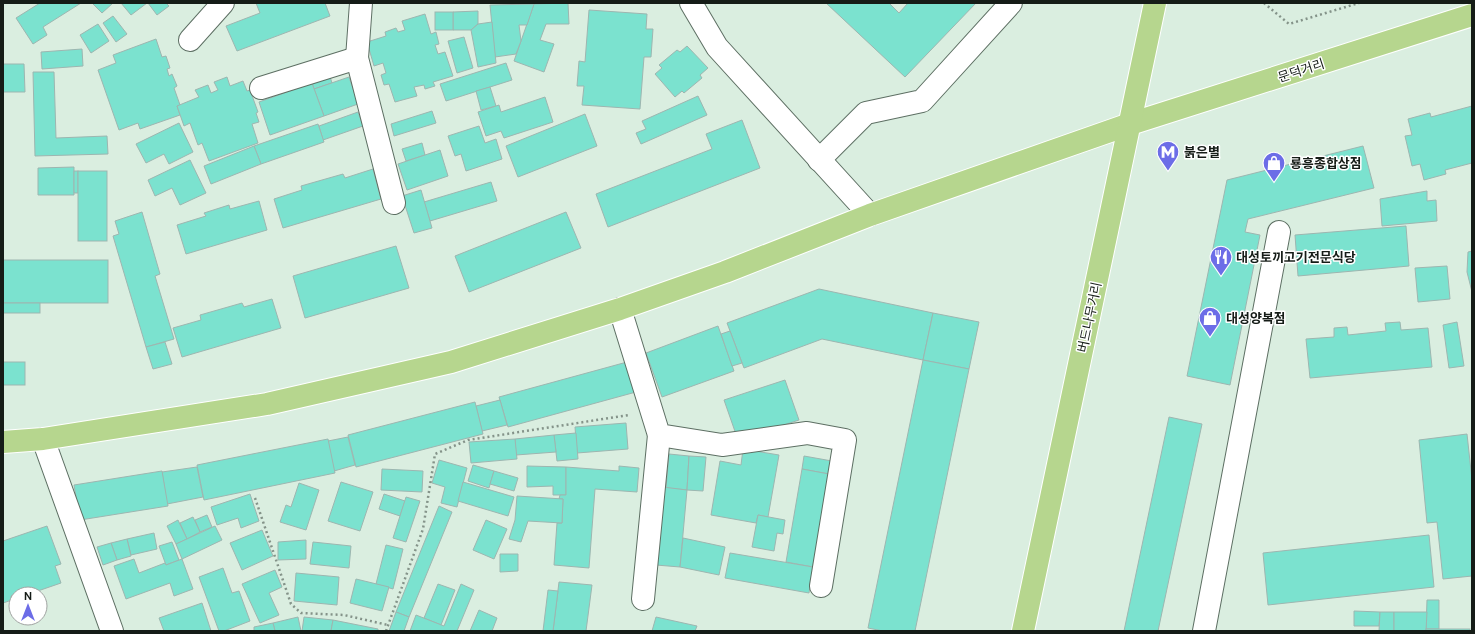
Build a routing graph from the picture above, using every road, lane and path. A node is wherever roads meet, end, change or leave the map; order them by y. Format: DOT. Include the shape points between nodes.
graph roads {
  1 [pos="223,3"];
  2 [pos="360,3"];
  3 [pos="691,3"];
  4 [pos="1011,3"];
  5 [pos="1154,3"];
  6 [pos="1264,3"];
  7 [pos="1359,3"];
  8 [pos="1472,15"];
  9 [pos="190,40"];
  10 [pos="357,58"];
  11 [pos="261,88"];
  12 [pos="1130,124"];
  13 [pos="819,160"];
  14 [pos="394,204"];
  15 [pos="870,215"];
  16 [pos="1279,232"];
  17 [pos="620,309"];
  18 [pos="652,412"];
  19 [pos="659,435"];
  20 [pos="43,439"];
  21 [pos="3,442"];
  22 [pos="255,498"];
  23 [pos="821,586"];
  24 [pos="643,599"];
  25 [pos="388,625"];
  26 [pos="112,631"];
  27 [pos="386,631"];
  28 [pos="1023,631"];
  29 [pos="1204,631"];
  1 -- 9 [label="street"];
  2 -- 10 [label="street"];
  3 -- 13 [label="street" via="717,47"];
  4 -- 13 [label="street" via="922,100 866,113"];
  5 -- 12 [label="main road, 버드나무거리"];
  6 -- 7 [label="path" via="1289,24"];
  8 -- 12 [label="main road, 문덕거리"];
  10 -- 11 [label="street"];
  10 -- 14 [label="street"];
  12 -- 15 [label="main road, 문덕거리"];
  12 -- 28 [label="main road, 버드나무거리"];
  13 -- 15 [label="street"];
  15 -- 17 [label="main road, 문덕거리" via="725,272"];
  16 -- 29 [label="street"];
  17 -- 18 [label="street"];
  17 -- 20 [label="main road, 문덕거리" via="451,362 275,402"];
  18 -- 19 [label="street"];
  18 -- 25 [label="path" via="468,440 435,454 423,529"];
  19 -- 23 [label="street" via="722,445 807,433 845,440"];
  19 -- 24 [label="street"];
  20 -- 21 [label="main road, 문덕거리"];
  20 -- 26 [label="street"];
  22 -- 25 [label="path" via="291,604 302,613 344,615"];
  25 -- 27 [label="path"];
}
